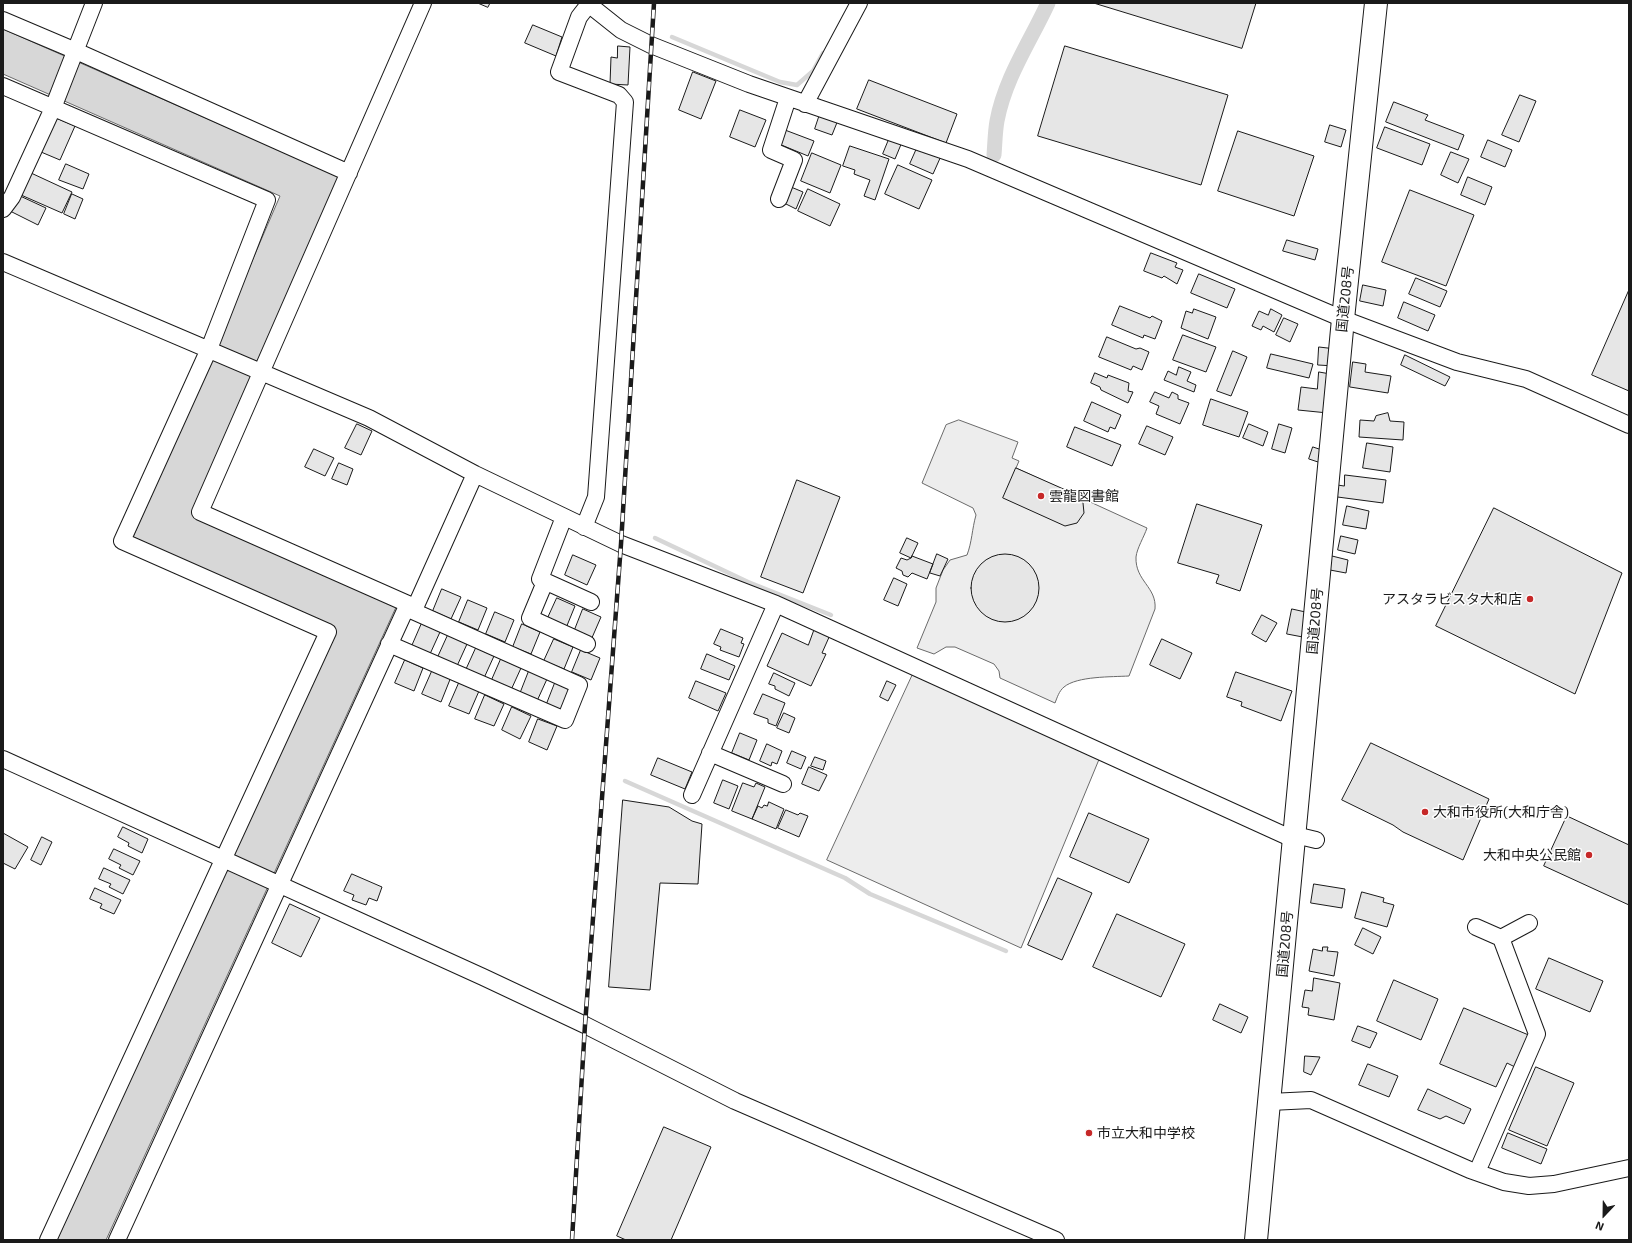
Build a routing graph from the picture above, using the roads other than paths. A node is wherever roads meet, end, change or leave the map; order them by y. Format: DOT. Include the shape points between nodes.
graph roads {
  1 [pos="94,3"];
  2 [pos="423,3"];
  3 [pos="859,3"];
  4 [pos="1376,3"];
  5 [pos="588,4"];
  6 [pos="3,20"];
  7 [pos="76,51"];
  8 [pos="3,86"];
  9 [pos="788,98"];
  10 [pos="805,104"];
  11 [pos="53,108"];
  12 [pos="349,173"];
  13 [pos="779,199"];
  14 [pos="3,210"];
  15 [pos="3,262"];
  16 [pos="1343,319"];
  17 [pos="209,349"];
  18 [pos="262,371"];
  19 [pos="1629,426"];
  20 [pos="475,474"];
  21 [pos="564,517"];
  22 [pos="584,527"];
  23 [pos="545,582"];
  24 [pos="591,602"];
  25 [pos="776,604"];
  26 [pos="410,609"];
  27 [pos="389,644"];
  28 [pos="587,644"];
  29 [pos="710,753"];
  30 [pos="3,759"];
  31 [pos="783,784"];
  32 [pos="692,795"];
  33 [pos="1302,838"];
  34 [pos="224,859"];
  35 [pos="278,884"];
  36 [pos="1528,923"];
  37 [pos="1476,927"];
  38 [pos="1498,937"];
  39 [pos="1270,1102"];
  40 [pos="1629,1168"];
  41 [pos="1477,1172"];
  42 [pos="48,1240"];
  43 [pos="117,1240"];
  44 [pos="1056,1240"];
  45 [pos="1256,1240"];
  1 -- 7 [label="street"];
  2 -- 12 [label="street"];
  3 -- 10 [label="street"];
  4 -- 16 [label="highway, 国道208号"];
  5 -- 9 [label="street" via="621,30 651,45"];
  5 -- 22 [label="street" via="580,17 559,72 619,95 625,102 596,497"];
  6 -- 7 [label="street"];
  7 -- 11 [label="street"];
  7 -- 12 [label="street"];
  8 -- 11 [label="street"];
  9 -- 10 [label="street"];
  9 -- 13 [label="street" via="771,150 794,160"];
  10 -- 16 [label="street" via="968,159"];
  11 -- 14 [label="street" via="12,197"];
  11 -- 17 [label="street" via="267,200"];
  12 -- 18 [label="street"];
  15 -- 17 [label="street"];
  16 -- 19 [label="street" via="1457,362 1526,379"];
  16 -- 33 [label="highway, 国道208号"];
  17 -- 18 [label="street"];
  17 -- 34 [label="street" via="122,540 328,632"];
  18 -- 20 [label="street" via="369,418"];
  18 -- 26 [label="street" via="200,512 408,604"];
  20 -- 21 [label="street"];
  20 -- 26 [label="street"];
  21 -- 22 [label="street"];
  21 -- 23 [label="street" via="540,580"];
  22 -- 25 [label="street" via="620,544"];
  23 -- 24 [label="street"];
  23 -- 28 [label="street" via="530,618"];
  25 -- 29 [label="street"];
  25 -- 33 [label="street"];
  26 -- 27 [label="street"];
  26 -- 27 [label="street" via="579,686 565,720"];
  27 -- 35 [label="street"];
  29 -- 31 [label="street"];
  29 -- 32 [label="street"];
  30 -- 34 [label="street"];
  33 -- 39 [label="highway, 国道208号"];
  34 -- 35 [label="street"];
  34 -- 42 [label="street"];
  35 -- 43 [label="street"];
  35 -- 44 [label="street" via="585,1025 735,1101"];
  36 -- 38 [label="street"];
  37 -- 38 [label="street"];
  38 -- 41 [label="street" via="1537,1034"];
  39 -- 41 [label="street" via="1311,1100"];
  39 -- 45 [label="highway, 国道208号"];
  40 -- 41 [label="street" via="1554,1184 1529,1186 1504,1182"];
}
